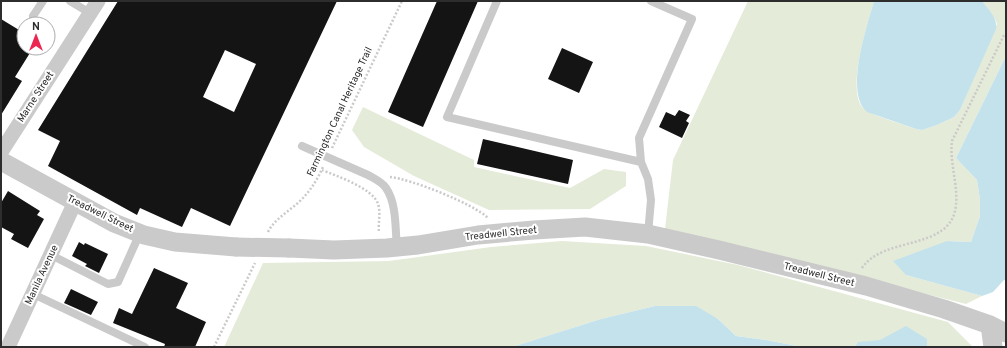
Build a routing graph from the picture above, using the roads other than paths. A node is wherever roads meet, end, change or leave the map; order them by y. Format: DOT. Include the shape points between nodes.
graph roads {
  1 [pos="43,1"];
  2 [pos="70,1"];
  3 [pos="497,1"];
  4 [pos="651,1"];
  5 [pos="94,7"];
  6 [pos="33,16"];
  7 [pos="302,146"];
  8 [pos="1,152"];
  9 [pos="1,161"];
  10 [pos="641,162"];
  11 [pos="75,202"];
  12 [pos="140,233"];
  13 [pos="648,234"];
  14 [pos="396,241"];
  15 [pos="51,255"];
  16 [pos="33,294"];
  17 [pos="998,329"];
  18 [pos="9,347"];
  19 [pos="145,347"];
  20 [pos="993,347"];
  1 -- 6 [label="lane"];
  2 -- 5 [label="lane"];
  3 -- 10 [label="lane" via="447,116"];
  4 -- 10 [label="lane" via="692,19 639,138"];
  5 -- 8 [label="street, Marne Street"];
  7 -- 14 [label="lane" via="368,175 386,187 394,210"];
  9 -- 11 [label="street, Treadwell Street"];
  10 -- 13 [label="lane" via="648,179 651,200"];
  11 -- 12 [label="street, Treadwell Street" via="114,223"];
  11 -- 15 [label="street, Manila Avenue"];
  12 -- 14 [label="street, Treadwell Street, bridge" via="175,242 236,247 362,250"];
  12 -- 15 [label="lane" via="118,282 108,284"];
  13 -- 14 [label="street, Treadwell Street" via="585,227"];
  13 -- 17 [label="street, Treadwell Street" via="856,284 944,309"];
  15 -- 16 [label="street, Manila Avenue"];
  16 -- 18 [label="street, Manila Avenue"];
  16 -- 19 [label="lane"];
  17 -- 20 [label="street"];
}
